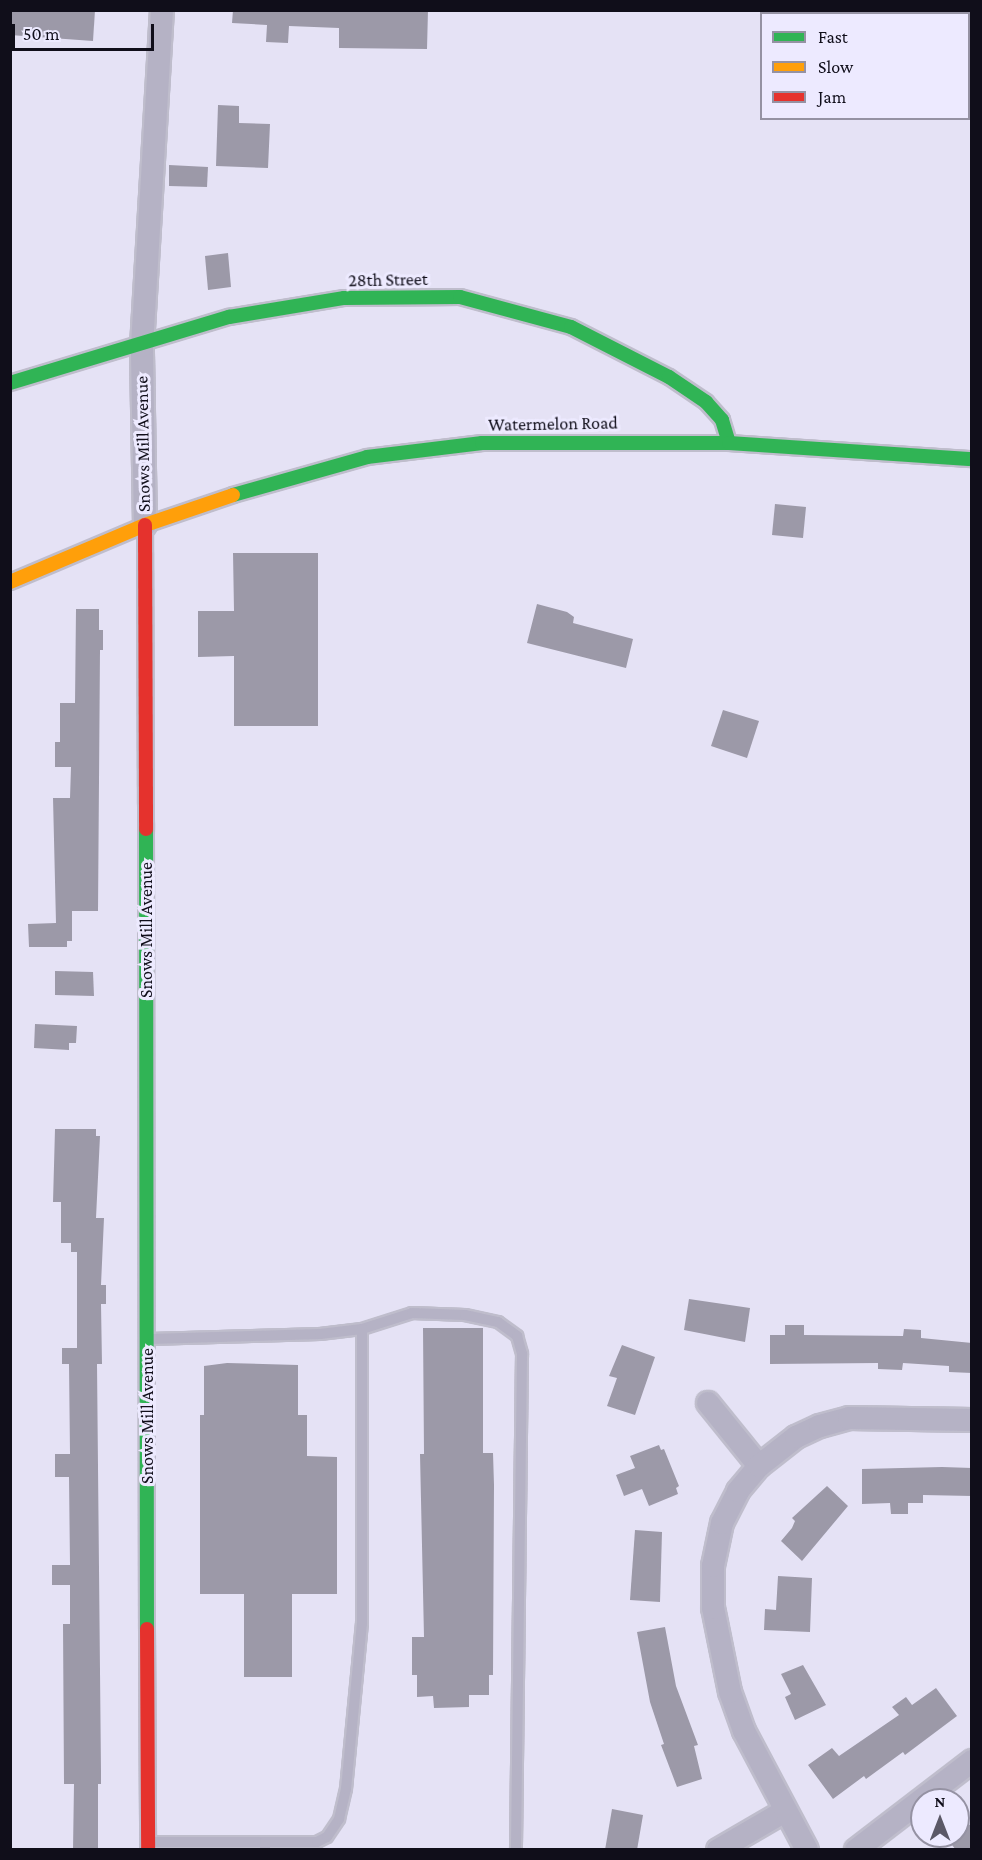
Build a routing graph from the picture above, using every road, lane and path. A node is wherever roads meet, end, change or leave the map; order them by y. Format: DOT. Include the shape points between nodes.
graph roads {
  1 [pos="162,10"];
  2 [pos="142,346"];
  3 [pos="10,383"];
  4 [pos="729,443"];
  5 [pos="972,459"];
  6 [pos="145,525"];
  7 [pos="10,582"];
  8 [pos="362,1329"];
  9 [pos="147,1339"];
  10 [pos="708,1403"];
  11 [pos="972,1420"];
  12 [pos="759,1466"];
  13 [pos="972,1761"];
  14 [pos="785,1811"];
  15 [pos="148,1846"];
  16 [pos="265,1846"];
  17 [pos="516,1850"];
  18 [pos="718,1850"];
  19 [pos="807,1850"];
  20 [pos="856,1850"];
  1 -- 2 [label="street, Snows Mill Avenue"];
  2 -- 3 [label="main road, 28th Street"];
  2 -- 4 [label="main road, 28th Street" via="229,317 344,298 460,297 571,327 669,376 712,408 722,420"];
  2 -- 6 [label="street, Snows Mill Avenue"];
  4 -- 5 [label="main road, Watermelon Road"];
  4 -- 6 [label="main road, Watermelon Road" via="482,443 367,457 264,485"];
  6 -- 7 [label="main road, Watermelon Road"];
  6 -- 9 [label="main road, Snows Mill Avenue"];
  8 -- 9 [label="lane" via="320,1334"];
  8 -- 16 [label="lane" via="362,1623 346,1789 339,1819 327,1837 317,1842"];
  8 -- 17 [label="lane" via="412,1312 465,1315 498,1322 517,1336 522,1354"];
  9 -- 15 [label="main road, Snows Mill Avenue"];
  10 -- 12 [label="street"];
  11 -- 12 [label="street" via="849,1418 796,1437"];
  12 -- 14 [label="street" via="738,1491 722,1523 713,1566 713,1608 730,1692 744,1731"];
  13 -- 20 [label="street"];
  14 -- 18 [label="street"];
  14 -- 19 [label="street"];
  15 -- 16 [label="lane"];
}
